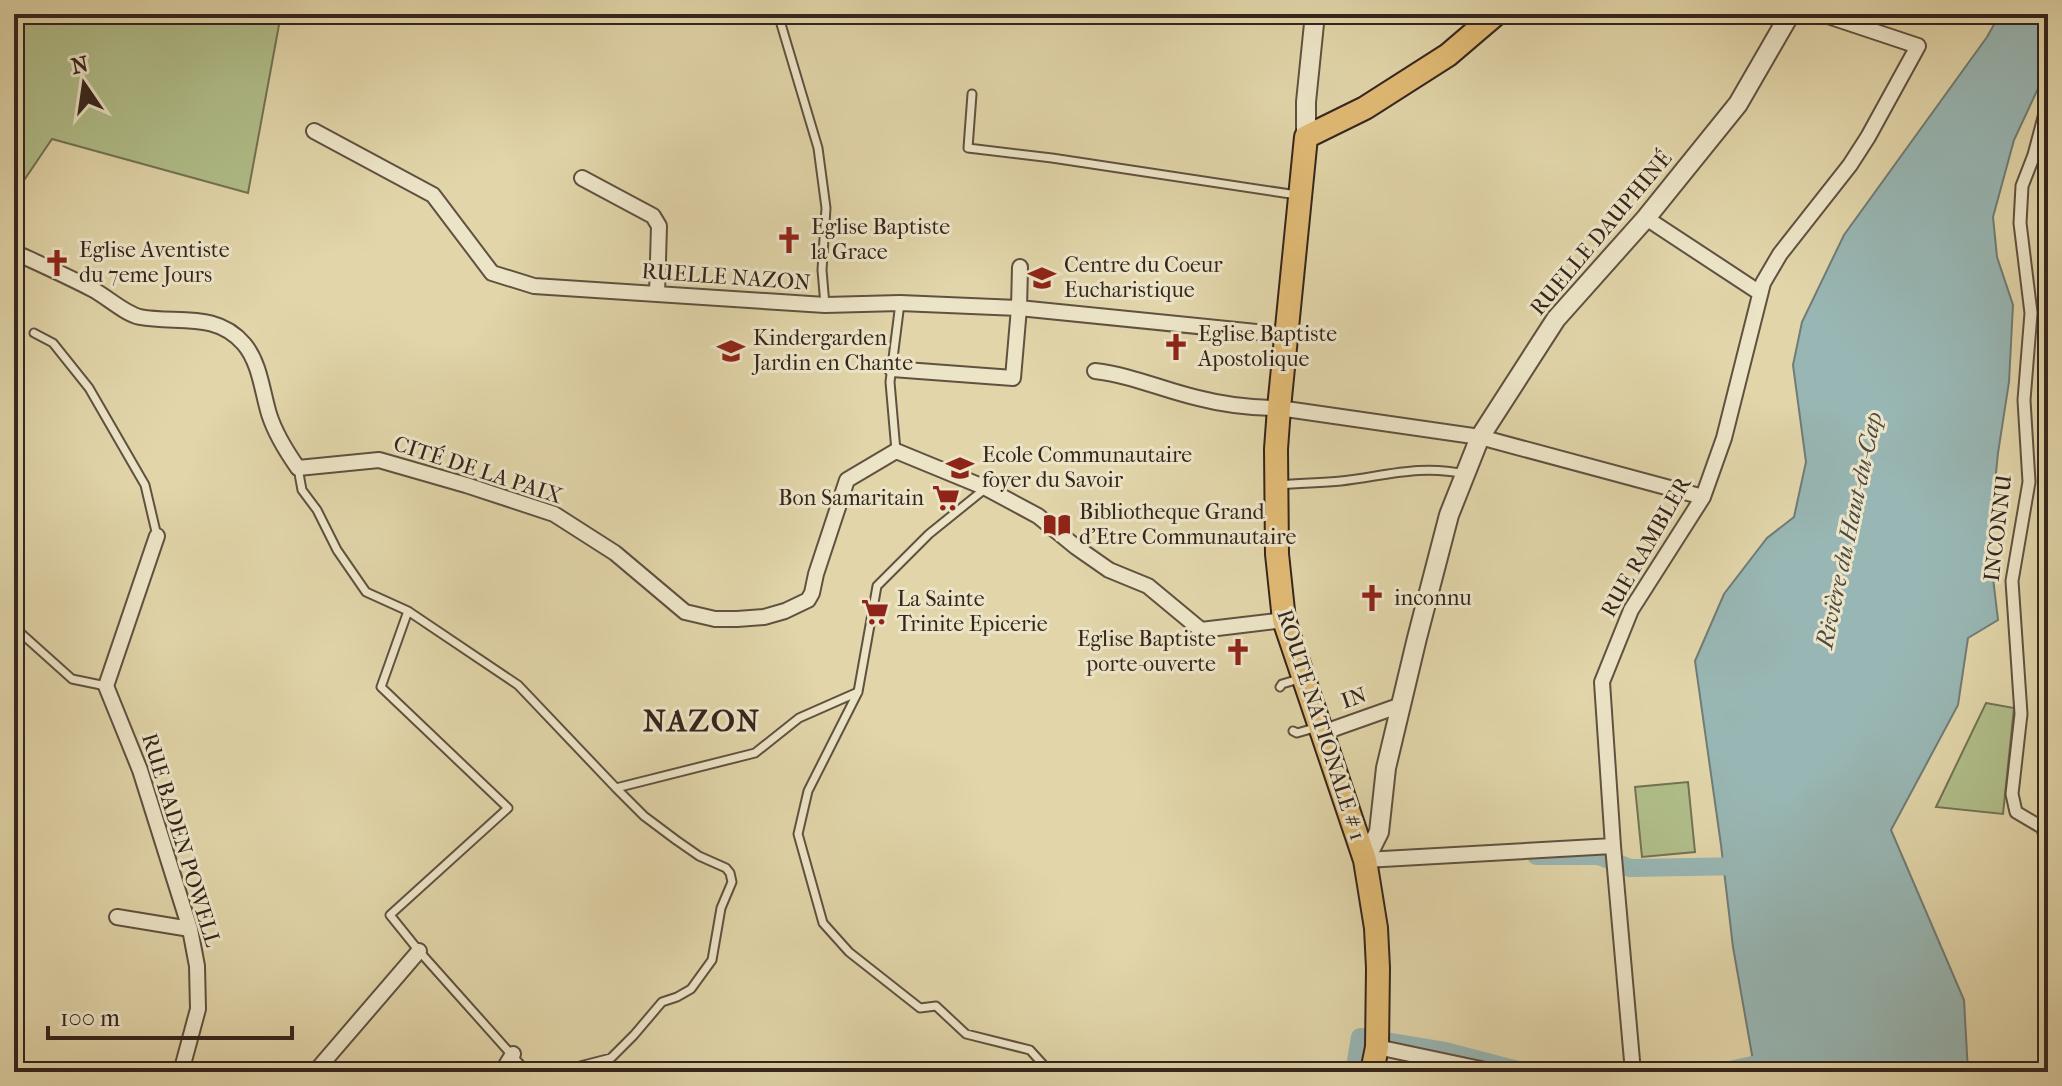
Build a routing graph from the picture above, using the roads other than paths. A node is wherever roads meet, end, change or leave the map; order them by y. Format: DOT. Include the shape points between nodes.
graph roads {
  1 [pos="778,14"];
  2 [pos="1315,14"];
  3 [pos="1496,14"];
  4 [pos="1790,14"];
  5 [pos="1822,14"];
  6 [pos="972,94"];
  7 [pos="2048,102"];
  8 [pos="314,131"];
  9 [pos="1306,137"];
  10 [pos="582,178"];
  11 [pos="1299,195"];
  12 [pos="1646,218"];
  13 [pos="14,252"];
  14 [pos="1020,267"];
  15 [pos="1760,293"];
  16 [pos="657,294"];
  17 [pos="900,303"];
  18 [pos="825,305"];
  19 [pos="1019,308"];
  20 [pos="34,333"];
  21 [pos="1286,335"];
  22 [pos="892,369"];
  23 [pos="1095,371"];
  24 [pos="1279,408"];
  25 [pos="1480,437"];
  26 [pos="896,451"];
  27 [pos="298,468"];
  28 [pos="1466,474"];
  29 [pos="1277,486"];
  30 [pos="986,488"];
  31 [pos="1703,497"];
  32 [pos="157,536"];
  33 [pos="408,611"];
  34 [pos="1284,620"];
  35 [pos="14,627"];
  36 [pos="1304,677"];
  37 [pos="106,686"];
  38 [pos="1280,687"];
  39 [pos="858,692"];
  40 [pos="1401,705"];
  41 [pos="1321,730"];
  42 [pos="1293,731"];
  43 [pos="616,788"];
  44 [pos="1613,846"];
  45 [pos="2048,850"];
  46 [pos="1365,860"];
  47 [pos="117,917"];
  48 [pos="190,929"];
  49 [pos="419,951"];
  50 [pos="1377,1047"];
  51 [pos="513,1054"];
  52 [pos="181,1072"];
  53 [pos="315,1072"];
  54 [pos="502,1072"];
  55 [pos="527,1072"];
  56 [pos="567,1072"];
  57 [pos="1050,1072"];
  58 [pos="1372,1072"];
  59 [pos="1495,1072"];
  60 [pos="1633,1072"];
  1 -- 18 [label="lane" via="818,148 826,208"];
  2 -- 9 [label="street"];
  3 -- 9 [label="main road" via="1448,55 1365,108"];
  4 -- 12 [label="street, RUELLE DAUPHINÉ" via="1738,104"];
  5 -- 15 [label="street, RUE RAMBLER" via="1918,46 1868,137 1780,254"];
  6 -- 11 [label="lane" via="968,148"];
  7 -- 45 [label="street, INCONNU" via="2022,186 2020,223 2031,313 2024,400 2029,482 2012,581 2021,714 2012,794 2016,812 2043,828"];
  8 -- 16 [label="street, RUELLE NAZON" via="433,195 492,273 534,286"];
  9 -- 11 [label="main road, ROUTE NATIONALE # 1"];
  10 -- 16 [label="street" via="653,216 659,226"];
  11 -- 21 [label="main road, ROUTE NATIONALE # 1"];
  12 -- 15 [label="street"];
  12 -- 25 [label="street, RUELLE DAUPHINÉ" via="1556,319"];
  13 -- 27 [label="street" via="93,289 137,317 217,324 234,335 246,346 260,375 276,432"];
  14 -- 19 [label="street"];
  15 -- 31 [label="street, RUE RAMBLER" via="1724,438"];
  16 -- 18 [label="street, RUELLE NAZON"];
  17 -- 18 [label="street, RUELLE NAZON"];
  17 -- 19 [label="street, RUELLE NAZON"];
  17 -- 22 [label="lane"];
  19 -- 21 [label="street, RUELLE NAZON"];
  19 -- 22 [label="street" via="1013,378"];
  20 -- 32 [label="lane" via="53,343 89,388 145,485"];
  21 -- 24 [label="main road, ROUTE NATIONALE # 1"];
  22 -- 26 [label="lane"];
  23 -- 24 [label="street" via="1247,408"];
  24 -- 25 [label="street"];
  24 -- 29 [label="main road, ROUTE NATIONALE # 1"];
  25 -- 28 [label="street, RUELLE DAUPHINÉ"];
  25 -- 31 [label="street"];
  26 -- 27 [label="street, CITÉ DE LA PAIX" via="847,480 808,600 764,617 737,619 685,612 615,553 554,514 379,460"];
  26 -- 30 [label="street"];
  27 -- 33 [label="lane" via="302,490 366,592"];
  28 -- 29 [label="lane" via="1422,469"];
  28 -- 40 [label="street, RUELLE DAUPHINÉ" via="1449,515"];
  29 -- 34 [label="main road, ROUTE NATIONALE # 1"];
  30 -- 34 [label="street" via="1038,516 1109,570 1148,586 1201,630"];
  30 -- 39 [label="lane" via="877,586"];
  31 -- 44 [label="street, RUE RAMBLER" via="1631,610 1602,682"];
  32 -- 37 [label="street"];
  33 -- 43 [label="lane" via="518,685"];
  33 -- 49 [label="lane" via="381,687 508,808 390,915"];
  34 -- 36 [label="main road, ROUTE NATIONALE # 1"];
  35 -- 37 [label="lane" via="72,679"];
  36 -- 38 [label="lane"];
  36 -- 41 [label="main road, ROUTE NATIONALE # 1"];
  37 -- 48 [label="street, RUE BADEN POWELL" via="140,770"];
  39 -- 43 [label="lane" via="799,718 755,753"];
  39 -- 57 [label="lane" via="808,791 798,834 823,923 849,952 920,1008 936,1006 966,1034 1030,1050"];
  40 -- 41 [label="street, IN"];
  40 -- 46 [label="street, RUELLE DAUPHINÉ" via="1386,768 1379,832"];
  41 -- 42 [label="lane"];
  41 -- 46 [label="main road, ROUTE NATIONALE # 1"];
  43 -- 56 [label="lane" via="676,840 726,868 732,882 721,908 712,960 691,989 662,1002 611,1058"];
  44 -- 46 [label="street"];
  44 -- 60 [label="street, RUE RAMBLER"];
  46 -- 50 [label="main road, ROUTE NATIONALE # 1" via="1376,928"];
  47 -- 48 [label="street"];
  48 -- 52 [label="street, RUE BADEN POWELL" via="198,1009"];
  49 -- 51 [label="lane"];
  49 -- 53 [label="street"];
  50 -- 58 [label="main road, ROUTE NATIONALE # 1"];
  50 -- 59 [label="street"];
  51 -- 54 [label="street"];
  51 -- 55 [label="lane"];
}
